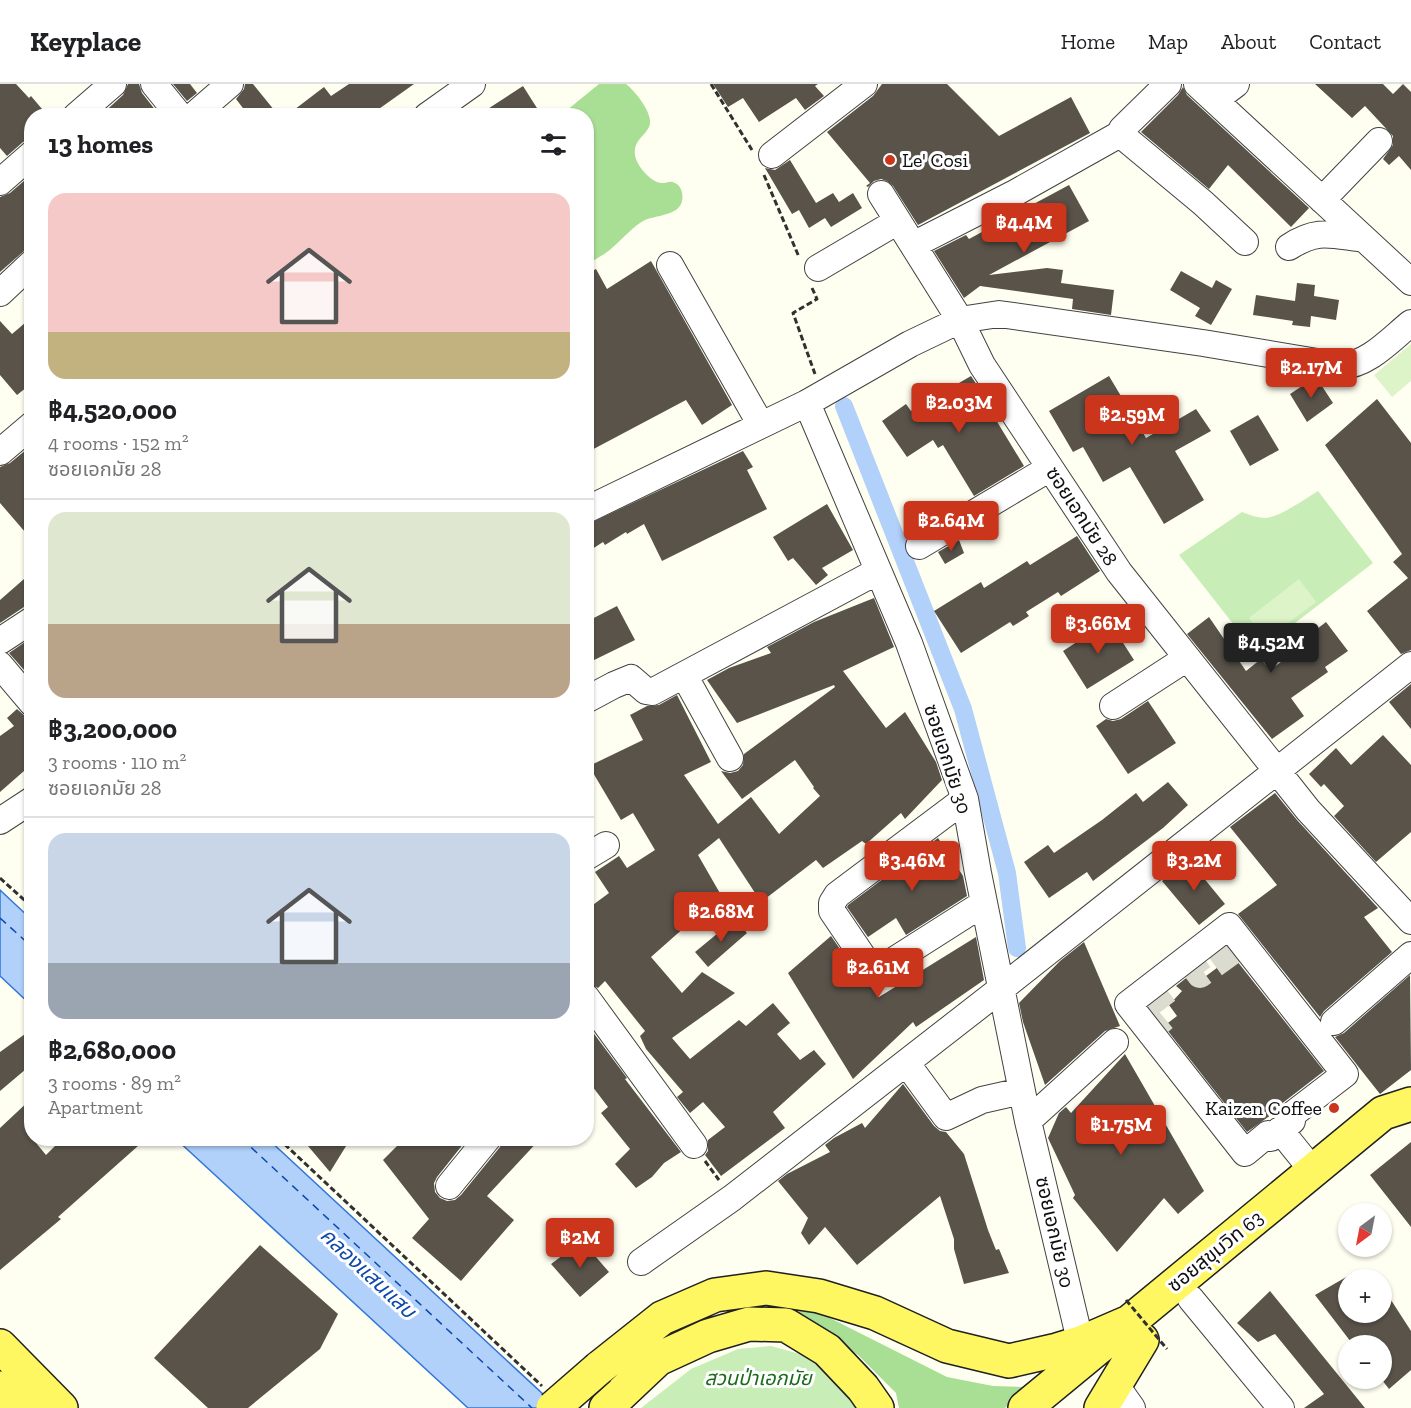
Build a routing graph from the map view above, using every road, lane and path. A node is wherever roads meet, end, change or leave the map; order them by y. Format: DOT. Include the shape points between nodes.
graph roads {
  1 [pos="113,84"];
  2 [pos="154,84"];
  3 [pos="230,84"];
  4 [pos="472,84"];
  5 [pos="711,84"];
  6 [pos="864,84"];
  7 [pos="1168,84"];
  8 [pos="1236,84"];
  9 [pos="1206,92"];
  10 [pos="85,108"];
  11 [pos="174,108"];
  12 [pos="202,108"];
  13 [pos="438,108"];
  14 [pos="1119,134"];
  15 [pos="1379,141"];
  16 [pos="24,161"];
  17 [pos="764,161"];
  18 [pos="0,182"];
  19 [pos="881,194"];
  20 [pos="1322,200"];
  21 [pos="898,221"];
  22 [pos="1364,239"];
  23 [pos="1245,242"];
  24 [pos="913,246"];
  25 [pos="1289,247"];
  26 [pos="670,264"];
  27 [pos="24,270"];
  28 [pos="810,270"];
  29 [pos="1411,282"];
  30 [pos="0,293"];
  31 [pos="960,320"];
  32 [pos="1411,323"];
  33 [pos="814,398"];
  34 [pos="761,425"];
  35 [pos="24,432"];
  36 [pos="0,452"];
  37 [pos="1050,468"];
  38 [pos="594,506"];
  39 [pos="919,546"];
  40 [pos="878,571"];
  41 [pos="24,625"];
  42 [pos="0,640"];
  43 [pos="1187,657"];
  44 [pos="0,665"];
  45 [pos="1411,665"];
  46 [pos="684,675"];
  47 [pos="24,694"];
  48 [pos="594,696"];
  49 [pos="1113,706"];
  50 [pos="730,758"];
  51 [pos="1277,770"];
  52 [pos="965,799"];
  53 [pos="24,805"];
  54 [pos="0,821"];
  55 [pos="0,878"];
  56 [pos="24,900"];
  57 [pos="984,903"];
  58 [pos="1411,921"];
  59 [pos="1411,956"];
  60 [pos="1002,988"];
  61 [pos="594,1014"];
  62 [pos="1334,1022"];
  63 [pos="1115,1042"];
  64 [pos="913,1072"];
  65 [pos="1022,1091"];
  66 [pos="1411,1104"];
  67 [pos="1411,1114"];
  68 [pos="1028,1121"];
  69 [pos="1279,1127"];
  70 [pos="693,1145"];
  71 [pos="286,1146"];
  72 [pos="481,1146"];
  73 [pos="1313,1171"];
  74 [pos="448,1186"];
  75 [pos="732,1198"];
  76 [pos="641,1262"];
  77 [pos="1191,1299"];
  78 [pos="1140,1328"];
  79 [pos="1083,1342"];
  80 [pos="0,1346"];
  81 [pos="0,1388"];
  82 [pos="1116,1400"];
  83 [pos="552,1401"];
  84 [pos="613,1401"];
  85 [pos="21,1408"];
  86 [pos="61,1408"];
  87 [pos="877,1408"];
  88 [pos="1024,1408"];
  89 [pos="1060,1408"];
  90 [pos="1281,1408"];
  1 -- 10 [label="street"];
  2 -- 11 [label="street"];
  3 -- 12 [label="street"];
  4 -- 13 [label="street"];
  5 -- 17 [label="path"];
  6 -- 17 [label="street"];
  7 -- 14 [label="street"];
  8 -- 9 [label="street"];
  9 -- 20 [label="street"];
  14 -- 23 [label="street"];
  14 -- 24 [label="street"];
  15 -- 20 [label="street"];
  16 -- 18 [label="street"];
  17 -- 28 [label="path"];
  19 -- 21 [label="street, ซอยเอกมัย 28"];
  20 -- 22 [label="street"];
  21 -- 24 [label="street, ซอยเอกมัย 28"];
  21 -- 28 [label="street"];
  22 -- 25 [label="street" via="1316,234"];
  22 -- 29 [label="street"];
  24 -- 31 [label="street, ซอยเอกมัย 28"];
  26 -- 34 [label="street"];
  27 -- 30 [label="street"];
  28 -- 33 [label="path" via="817,299 793,313"];
  31 -- 32 [label="street" via="999,314 1341,366 1353,366 1364,360"];
  31 -- 33 [label="street"];
  31 -- 37 [label="street, ซอยเอกมัย 28" via="982,365"];
  33 -- 34 [label="street"];
  33 -- 40 [label="street, ซอยเอกมัย 30"];
  34 -- 38 [label="street"];
  35 -- 36 [label="street"];
  37 -- 39 [label="street"];
  37 -- 43 [label="street, ซอยเอกมัย 28" via="1119,572"];
  40 -- 46 [label="street"];
  40 -- 52 [label="street, ซอยเอกมัย 30" via="909,643"];
  41 -- 42 [label="street"];
  43 -- 49 [label="street"];
  43 -- 51 [label="street, ซอยเอกมัย 28"];
  44 -- 47 [label="street"];
  45 -- 51 [label="street"];
  46 -- 48 [label="street" via="649,692 631,678"];
  46 -- 50 [label="street"];
  51 -- 58 [label="street, ซอยเอกมัย 28" via="1308,810"];
  51 -- 60 [label="street"];
  52 -- 57 [label="street, ซอยเอกมัย 30"];
  52 -- 57 [label="street" via="837,894 832,911 874,973"];
  53 -- 54 [label="street"];
  55 -- 56 [label="path"];
  57 -- 60 [label="street, ซอยเอกมัย 30"];
  59 -- 62 [label="street"];
  60 -- 65 [label="street, ซอยเอกมัย 30"];
  60 -- 75 [label="street"];
  61 -- 70 [label="street"];
  63 -- 68 [label="street"];
  64 -- 65 [label="street" via="946,1117 982,1100"];
  65 -- 68 [label="street, ซอยเอกมัย 30"];
  66 -- 73 [label="main road, ซอยสุขุมวิท 63" via="1383,1113"];
  67 -- 77 [label="main road, ซอยสุขุมวิท 63" via="1398,1131"];
  68 -- 79 [label="street, ซอยเอกมัย 30"];
  69 -- 69 [label="street" via="1245,1153 1128,1004 1229,926 1345,1074"];
  69 -- 73 [label="street"];
  70 -- 75 [label="path"];
  71 -- 83 [label="path"];
  72 -- 74 [label="street"];
  73 -- 78 [label="main road, ซอยสุขุมวิท 63"];
  75 -- 76 [label="street"];
  77 -- 78 [label="main road, ซอยสุขุมวิท 63"];
  77 -- 90 [label="street"];
  78 -- 78 [label="path, bridge"];
  78 -- 79 [label="main road"];
  78 -- 82 [label="main road"];
  78 -- 88 [label="main road, ซอยสุขุมวิท 63"];
  78 -- 89 [label="main road, ซอยสุขุมวิท 63"];
  79 -- 83 [label="main road, bridge" via="1009,1361 947,1346 875,1313 819,1296 766,1288 715,1295 662,1318"];
  80 -- 86 [label="main road"];
  81 -- 85 [label="main road"];
  84 -- 87 [label="main road" via="658,1359 708,1336 749,1324 786,1325 827,1350"];
}
